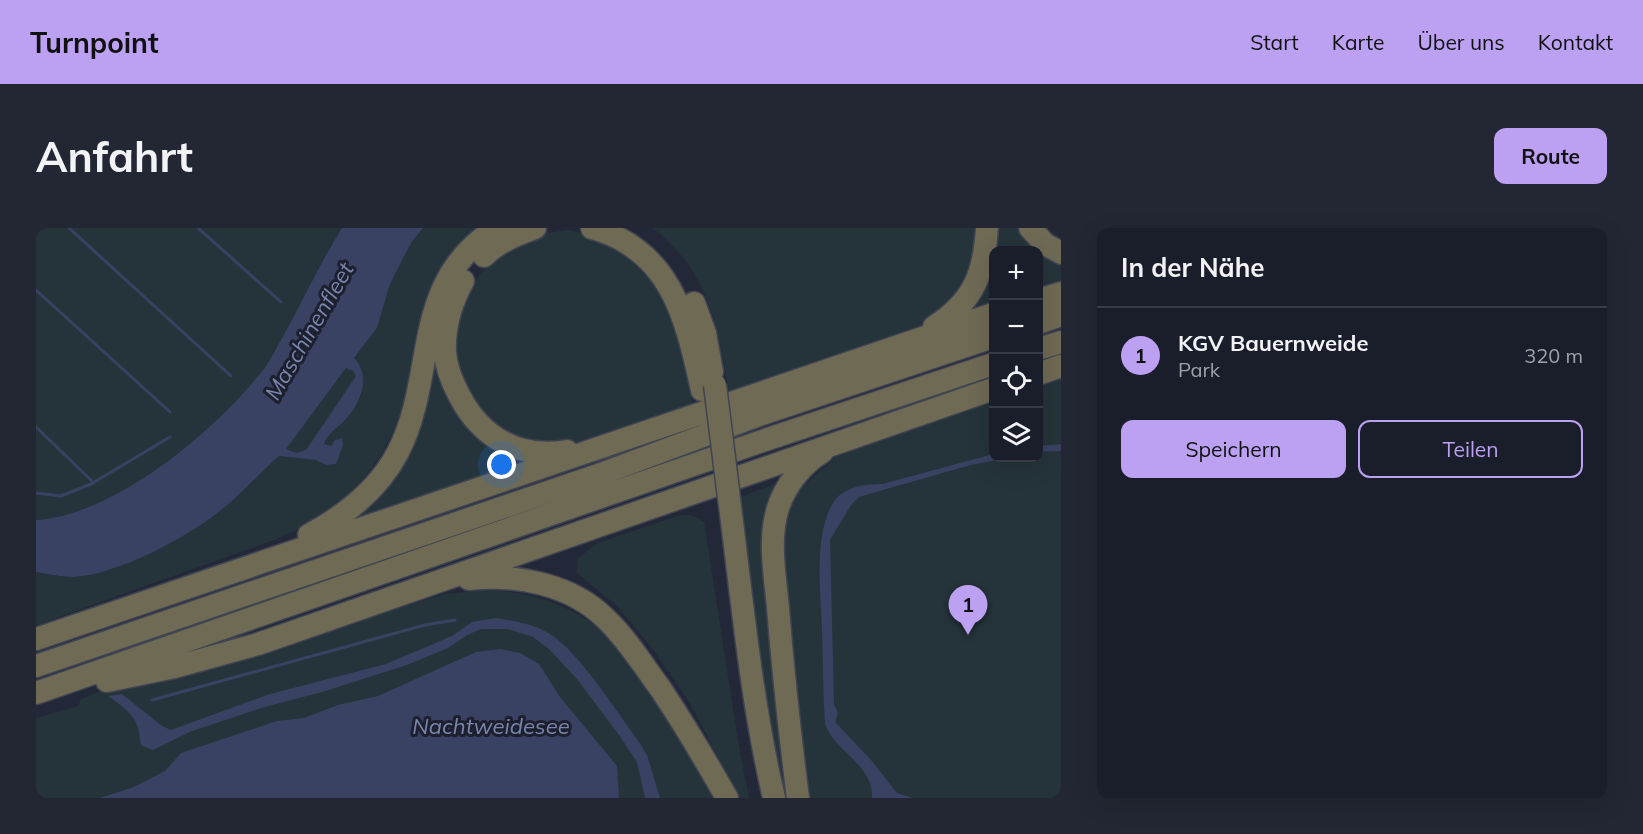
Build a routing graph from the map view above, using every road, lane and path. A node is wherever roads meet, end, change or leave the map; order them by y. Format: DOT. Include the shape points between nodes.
graph roads {
  1 [pos="497,228"];
  2 [pos="535,228"];
  3 [pos="592,228"];
  4 [pos="633,228"];
  5 [pos="987,228"];
  6 [pos="1030,228"];
  7 [pos="1061,253"];
  8 [pos="1061,293"];
  9 [pos="1043,298"];
  10 [pos="989,315"];
  11 [pos="1061,315"];
  12 [pos="1043,321"];
  13 [pos="916,339"];
  14 [pos="989,339"];
  15 [pos="1061,342"];
  16 [pos="1043,347"];
  17 [pos="989,365"];
  18 [pos="1061,366"];
  19 [pos="1043,372"];
  20 [pos="708,388"];
  21 [pos="989,390"];
  22 [pos="841,441"];
  23 [pos="613,443"];
  24 [pos="722,500"];
  25 [pos="252,565"];
  26 [pos="441,581"];
  27 [pos="36,639"];
  28 [pos="36,666"];
  29 [pos="36,693"];
  30 [pos="36,700"];
  31 [pos="727,798"];
  32 [pos="760,798"];
  33 [pos="774,798"];
  34 [pos="798,798"];
  1 -- 25 [label="highway" via="470,248 446,281 429,325 408,430 382,476 334,521"];
  2 -- 23 [label="highway" via="491,248 465,277 446,326 445,353 453,383 467,412 485,432 505,445 529,452 557,453"];
  3 -- 20 [label="highway" via="638,249 665,280 679,304"];
  4 -- 20 [label="highway" via="654,243 693,300 705,333"];
  5 -- 13 [label="highway" via="978,280 968,297 956,311"];
  6 -- 7 [label="highway" via="1045,244"];
  8 -- 9 [label="highway"];
  10 -- 13 [label="highway"];
  11 -- 12 [label="highway"];
  13 -- 23 [label="highway"];
  14 -- 28 [label="highway"];
  15 -- 16 [label="highway"];
  17 -- 29 [label="highway"];
  18 -- 19 [label="highway"];
  20 -- 24 [label="highway"];
  21 -- 22 [label="highway"];
  22 -- 26 [label="highway"];
  22 -- 34 [label="highway" via="818,455 794,478 775,523 773,560"];
  23 -- 25 [label="highway"];
  24 -- 32 [label="highway" via="742,709"];
  24 -- 33 [label="highway"];
  25 -- 27 [label="highway"];
  26 -- 30 [label="highway" via="258,644"];
  26 -- 31 [label="highway" via="491,577 529,581 564,592 606,618 672,706"];
}
